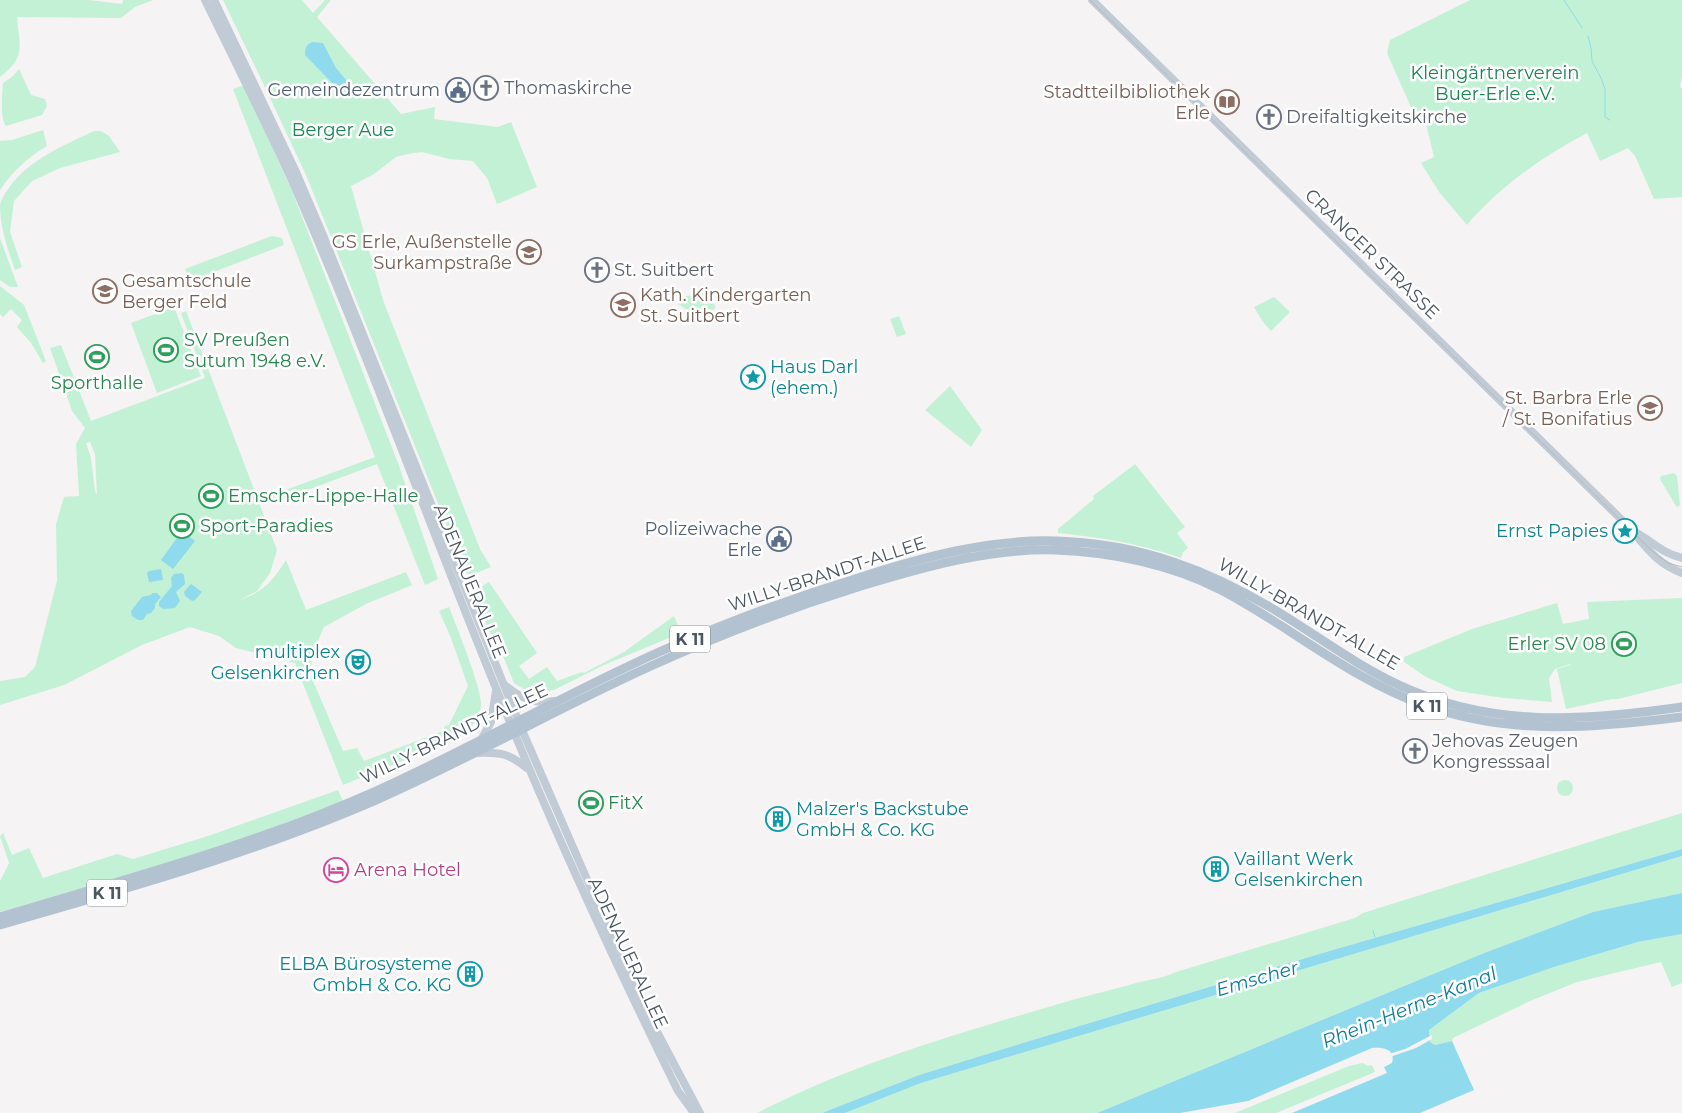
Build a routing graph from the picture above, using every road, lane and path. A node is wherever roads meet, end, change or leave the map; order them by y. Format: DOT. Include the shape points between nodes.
graph roads {
  1 [pos="205,0"];
  2 [pos="214,0"];
  3 [pos="1092,0"];
  4 [pos="1631,530"];
  5 [pos="1682,558"];
  6 [pos="1682,573"];
  7 [pos="459,583"];
  8 [pos="505,685"];
  9 [pos="496,689"];
  10 [pos="557,701"];
  11 [pos="1682,707"];
  12 [pos="1682,717"];
  13 [pos="516,727"];
  14 [pos="481,740"];
  15 [pos="474,753"];
  16 [pos="529,769"];
  17 [pos="0,917"];
  18 [pos="0,925"];
  19 [pos="694,1113"];
  20 [pos="700,1113"];
  1 -- 7 [label="main road, ADENAUERALLEE" via="294,186"];
  2 -- 7 [label="main road, ADENAUERALLEE" via="319,226"];
  3 -- 4 [label="main road, CRANGER STRASSE"];
  4 -- 5 [label="main road, CRANGER STRASSE" via="1654,546"];
  4 -- 6 [label="main road, CRANGER STRASSE" via="1651,553"];
  7 -- 8 [label="main road, ADENAUERALLEE"];
  7 -- 9 [label="main road, ADENAUERALLEE"];
  8 -- 10 [label="main road" via="529,700"];
  8 -- 13 [label="main road, ADENAUERALLEE"];
  9 -- 13 [label="main road, ADENAUERALLEE"];
  9 -- 14 [label="main road" via="491,722"];
  10 -- 11 [label="main road, WILLY-BRANDT-ALLEE / K 11" via="695,637 844,582 975,547 1052,541 1124,548 1194,568 1249,595 1401,686 1452,704 1496,714 1564,719"];
  10 -- 13 [label="main road, WILLY-BRANDT-ALLEE / K 11"];
  12 -- 13 [label="main road, WILLY-BRANDT-ALLEE / K 11" via="1564,728 1494,723 1452,714 1392,692 1206,583 1140,561 1053,550 986,555 946,563 808,603 650,666"];
  13 -- 14 [label="main road, WILLY-BRANDT-ALLEE / K 11"];
  13 -- 15 [label="main road, WILLY-BRANDT-ALLEE / K 11"];
  13 -- 16 [label="main road, ADENAUERALLEE"];
  13 -- 20 [label="main road, ADENAUERALLEE" via="654,1026"];
  14 -- 17 [label="main road, WILLY-BRANDT-ALLEE / K 11" via="378,790 287,827 217,852"];
  15 -- 16 [label="main road" via="506,754"];
  15 -- 18 [label="main road, WILLY-BRANDT-ALLEE / K 11" via="378,799 285,836 179,872"];
  16 -- 19 [label="main road, ADENAUERALLEE" via="647,1029 678,1091"];
}
